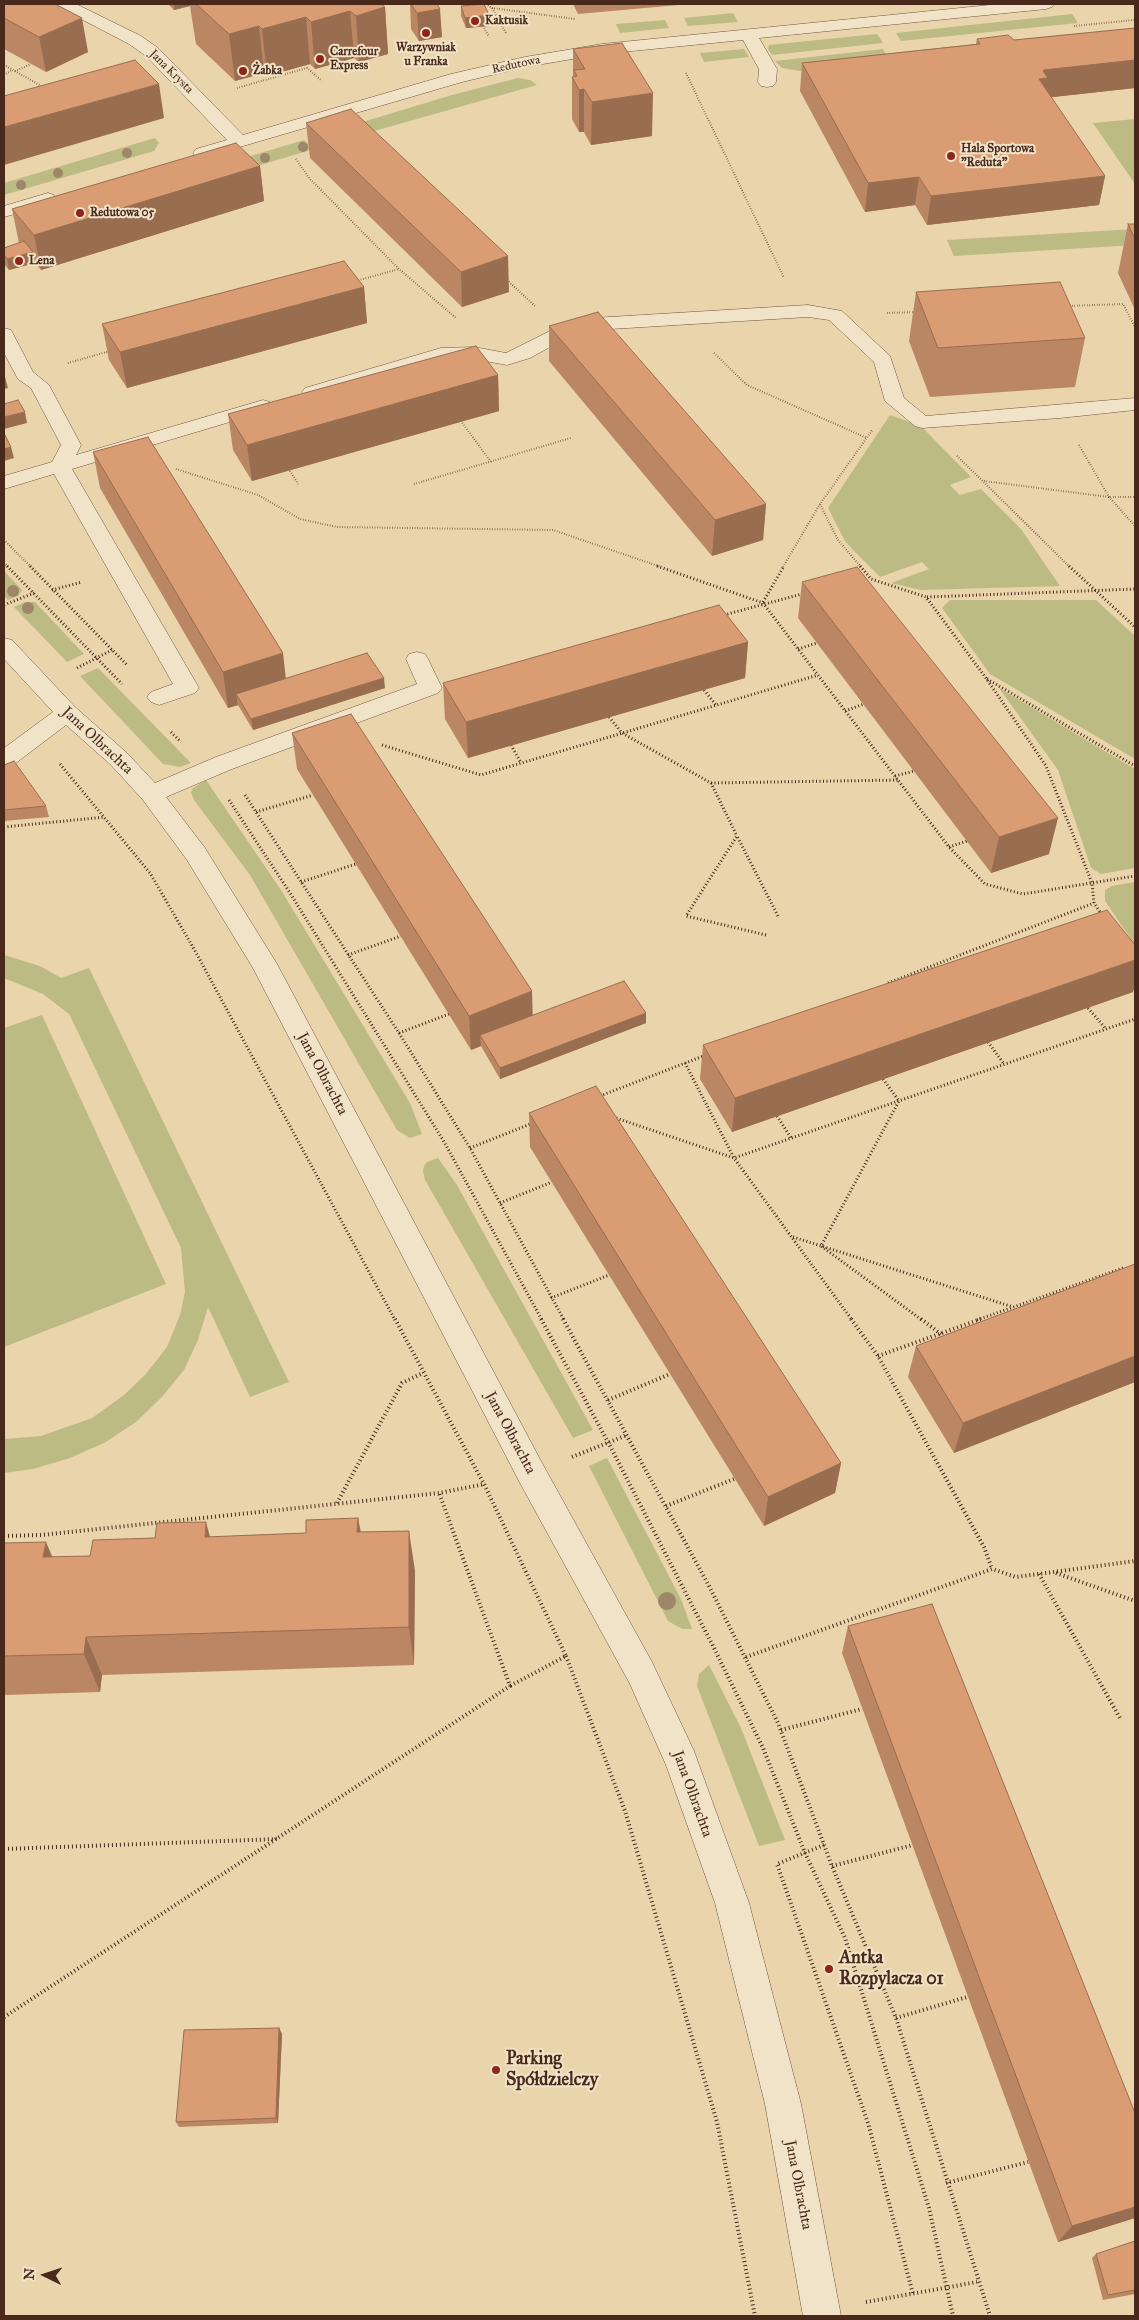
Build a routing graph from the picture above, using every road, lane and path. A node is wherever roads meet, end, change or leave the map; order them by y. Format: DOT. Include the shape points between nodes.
graph roads {
  1 [pos="64,4"];
  2 [pos="460,4"];
  3 [pos="480,4"];
  4 [pos="486,4"];
  5 [pos="1046,4"];
  6 [pos="492,8"];
  7 [pos="577,20"];
  8 [pos="1135,20"];
  9 [pos="1067,27"];
  10 [pos="748,33"];
  11 [pos="509,38"];
  12 [pos="31,64"];
  13 [pos="4,65"];
  14 [pos="684,67"];
  15 [pos="13,71"];
  16 [pos="4,75"];
  17 [pos="767,82"];
  18 [pos="328,87"];
  19 [pos="47,89"];
  20 [pos="235,89"];
  21 [pos="239,142"];
  22 [pos="302,156"];
  23 [pos="183,159"];
  24 [pos="63,194"];
  25 [pos="4,212"];
  26 [pos="399,269"];
  27 [pos="506,279"];
  28 [pos="351,283"];
  29 [pos="1064,306"];
  30 [pos="925,312"];
  31 [pos="835,315"];
  32 [pos="679,318"];
  33 [pos="1135,327"];
  34 [pos="563,332"];
  35 [pos="4,334"];
  36 [pos="111,351"];
  37 [pos="507,359"];
  38 [pos="25,375"];
  39 [pos="895,401"];
  40 [pos="1135,404"];
  41 [pos="1060,412"];
  42 [pos="461,422"];
  43 [pos="922,422"];
  44 [pos="571,438"];
  45 [pos="867,438"];
  46 [pos="491,462"];
  47 [pos="60,466"];
  48 [pos="173,469"];
  49 [pos="290,471"];
  50 [pos="984,481"];
  51 [pos="4,483"];
  52 [pos="298,484"];
  53 [pos="414,484"];
  54 [pos="1109,497"];
  55 [pos="1135,497"];
  56 [pos="820,504"];
  57 [pos="1135,526"];
  58 [pos="4,540"];
  59 [pos="4,563"];
  60 [pos="871,579"];
  61 [pos="862,581"];
  62 [pos="1135,589"];
  63 [pos="1095,592"];
  64 [pos="34,593"];
  65 [pos="808,593"];
  66 [pos="926,597"];
  67 [pos="763,603"];
  68 [pos="4,605"];
  69 [pos="716,618"];
  70 [pos="1135,627"];
  71 [pos="817,642"];
  72 [pos="4,645"];
  73 [pos="798,649"];
  74 [pos="112,650"];
  75 [pos="97,658"];
  76 [pos="417,659"];
  77 [pos="72,670"];
  78 [pos="818,675"];
  79 [pos="986,678"];
  80 [pos="125,686"];
  81 [pos="704,690"];
  82 [pos="159,697"];
  83 [pos="864,704"];
  84 [pos="716,705"];
  85 [pos="845,711"];
  86 [pos="67,713"];
  87 [pos="609,717"];
  88 [pos="167,728"];
  89 [pos="622,733"];
  90 [pos="37,737"];
  91 [pos="376,743"];
  92 [pos="511,745"];
  93 [pos="4,760"];
  94 [pos="521,763"];
  95 [pos="217,766"];
  96 [pos="1135,766"];
  97 [pos="914,771"];
  98 [pos="895,776"];
  99 [pos="899,780"];
  100 [pos="712,783"];
  101 [pos="151,794"];
  102 [pos="313,795"];
  103 [pos="256,812"];
  104 [pos="106,817"];
  105 [pos="4,827"];
  106 [pos="737,836"];
  107 [pos="967,841"];
  108 [pos="949,847"];
  109 [pos="356,864"];
  110 [pos="1135,876"];
  111 [pos="301,882"];
  112 [pos="1092,883"];
  113 [pos="1094,903"];
  114 [pos="779,918"];
  115 [pos="1104,918"];
  116 [pos="766,935"];
  117 [pos="401,936"];
  118 [pos="348,955"];
  119 [pos="880,986"];
  120 [pos="1088,1008"];
  121 [pos="449,1014"];
  122 [pos="1135,1019"];
  123 [pos="1106,1029"];
  124 [pos="399,1033"];
  125 [pos="988,1042"];
  126 [pos="712,1052"];
  127 [pos="685,1063"];
  128 [pos="1004,1064"];
  129 [pos="883,1079"];
  130 [pos="596,1098"];
  131 [pos="899,1101"];
  132 [pos="606,1114"];
  133 [pos="777,1116"];
  134 [pos="542,1119"];
  135 [pos="791,1138"];
  136 [pos="470,1148"];
  137 [pos="734,1158"];
  138 [pos="552,1182"];
  139 [pos="500,1202"];
  140 [pos="792,1237"];
  141 [pos="821,1246"];
  142 [pos="1125,1268"];
  143 [pos="609,1275"];
  144 [pos="552,1298"];
  145 [pos="1039,1299"];
  146 [pos="1044,1306"];
  147 [pos="1014,1308"];
  148 [pos="941,1334"];
  149 [pos="950,1346"];
  150 [pos="878,1356"];
  151 [pos="423,1373"];
  152 [pos="670,1374"];
  153 [pos="608,1400"];
  154 [pos="627,1435"];
  155 [pos="608,1442"];
  156 [pos="531,1473"];
  157 [pos="734,1479"];
  158 [pos="484,1484"];
  159 [pos="439,1492"];
  160 [pos="336,1503"];
  161 [pos="666,1506"];
  162 [pos="4,1536"];
  163 [pos="1135,1561"];
  164 [pos="992,1570"];
  165 [pos="1053,1572"];
  166 [pos="1039,1574"];
  167 [pos="1135,1601"];
  168 [pos="566,1656"];
  169 [pos="746,1658"];
  170 [pos="510,1686"];
  171 [pos="862,1709"];
  172 [pos="1121,1720"];
  173 [pos="781,1730"];
  174 [pos="280,1838"];
  175 [pos="824,1844"];
  176 [pos="912,1845"];
  177 [pos="4,1849"];
  178 [pos="805,1853"];
  179 [pos="832,1866"];
  180 [pos="967,1997"];
  181 [pos="4,2017"];
  182 [pos="896,2018"];
  183 [pos="1028,2162"];
  184 [pos="946,2183"];
  185 [pos="977,2282"];
  186 [pos="948,2288"];
  187 [pos="913,2294"];
  188 [pos="822,2313"];
  189 [pos="755,2316"];
  190 [pos="953,2316"];
  191 [pos="990,2316"];
  1 -- 21 [label="street, Jana Krysta" via="152,52"];
  2 -- 3 [label="path"];
  4 -- 6 [label="path"];
  5 -- 10 [label="street, Redutowa" via="839,17"];
  6 -- 7 [label="path"];
  6 -- 11 [label="path"];
  8 -- 9 [label="path"];
  10 -- 17 [label="street" via="768,69"];
  10 -- 21 [label="street, Redutowa" via="602,49 525,62 457,78"];
  12 -- 15 [label="path"];
  13 -- 15 [label="path"];
  14 -- 31 [label="path" via="783,277"];
  15 -- 16 [label="path"];
  15 -- 19 [label="path"];
  18 -- 20 [label="path" via="307,68"];
  21 -- 23 [label="street, Redutowa"];
  22 -- 26 [label="path" via="295,158 308,178"];
  24 -- 25 [label="street"];
  26 -- 28 [label="path"];
  26 -- 37 [label="path"];
  27 -- 34 [label="path"];
  29 -- 33 [label="path" via="1123,304"];
  30 -- 31 [label="path"];
  31 -- 32 [label="street" via="808,311"];
  31 -- 39 [label="street" via="883,360"];
  32 -- 34 [label="street" via="592,324"];
  32 -- 45 [label="path" via="747,385"];
  34 -- 37 [label="street"];
  35 -- 38 [label="street"];
  36 -- 38 [label="path"];
  37 -- 47 [label="street" via="474,353 441,354"];
  38 -- 47 [label="street" via="39,385 71,445"];
  39 -- 43 [label="street"];
  39 -- 45 [label="path"];
  40 -- 41 [label="street"];
  41 -- 43 [label="street"];
  41 -- 54 [label="path"];
  42 -- 46 [label="path"];
  43 -- 50 [label="path"];
  44 -- 46 [label="path"];
  45 -- 56 [label="path"];
  46 -- 53 [label="path"];
  47 -- 51 [label="street"];
  47 -- 82 [label="street" via="187,688"];
  48 -- 67 [label="path" via="258,495 300,519 337,527 553,530"];
  49 -- 52 [label="path"];
  50 -- 54 [label="path"];
  50 -- 63 [label="path"];
  54 -- 55 [label="path"];
  54 -- 57 [label="path"];
  56 -- 60 [label="path" via="838,540"];
  56 -- 67 [label="path"];
  58 -- 74 [label="path"];
  59 -- 64 [label="path"];
  60 -- 61 [label="path"];
  60 -- 66 [label="path"];
  62 -- 63 [label="path"];
  63 -- 66 [label="path"];
  63 -- 70 [label="path"];
  64 -- 68 [label="path"];
  64 -- 75 [label="path"];
  65 -- 67 [label="path"];
  66 -- 79 [label="path"];
  67 -- 69 [label="path"];
  67 -- 73 [label="path"];
  71 -- 73 [label="path"];
  72 -- 86 [label="street, Jana Olbrachta"];
  73 -- 78 [label="path"];
  74 -- 75 [label="path"];
  74 -- 82 [label="path"];
  75 -- 77 [label="path"];
  75 -- 80 [label="path"];
  76 -- 95 [label="street" via="430,688"];
  78 -- 84 [label="path"];
  78 -- 85 [label="path"];
  79 -- 96 [label="path"];
  79 -- 112 [label="path" via="1046,766"];
  81 -- 84 [label="path"];
  83 -- 85 [label="path"];
  84 -- 89 [label="path"];
  85 -- 98 [label="path"];
  86 -- 90 [label="street"];
  86 -- 101 [label="street, Jana Olbrachta" via="119,759"];
  87 -- 89 [label="path"];
  88 -- 95 [label="path"];
  89 -- 94 [label="path"];
  89 -- 100 [label="path"];
  90 -- 93 [label="street"];
  90 -- 104 [label="path"];
  91 -- 94 [label="path" via="481,774"];
  92 -- 94 [label="path"];
  95 -- 101 [label="street"];
  95 -- 103 [label="path"];
  95 -- 155 [label="path" via="290,893 443,1140"];
  97 -- 98 [label="path"];
  98 -- 99 [label="path"];
  99 -- 100 [label="path"];
  99 -- 108 [label="path"];
  100 -- 106 [label="path"];
  101 -- 156 [label="street, Jana Olbrachta" via="196,854 264,964"];
  102 -- 103 [label="path"];
  103 -- 111 [label="path"];
  104 -- 105 [label="path"];
  104 -- 151 [label="path" via="150,873 194,948"];
  106 -- 114 [label="path"];
  106 -- 116 [label="path" via="686,916"];
  107 -- 108 [label="path"];
  108 -- 112 [label="path" via="985,884 1023,894"];
  109 -- 111 [label="path"];
  110 -- 112 [label="path"];
  111 -- 118 [label="path"];
  112 -- 113 [label="path"];
  113 -- 115 [label="path"];
  113 -- 119 [label="path"];
  117 -- 118 [label="path"];
  118 -- 124 [label="path"];
  120 -- 123 [label="path"];
  121 -- 124 [label="path"];
  122 -- 123 [label="path"];
  123 -- 128 [label="path"];
  124 -- 136 [label="path"];
  125 -- 128 [label="path"];
  126 -- 127 [label="path"];
  127 -- 130 [label="path"];
  127 -- 137 [label="path"];
  128 -- 131 [label="path"];
  129 -- 131 [label="path"];
  131 -- 135 [label="path"];
  131 -- 141 [label="path"];
  132 -- 137 [label="path"];
  133 -- 135 [label="path"];
  134 -- 136 [label="path"];
  135 -- 137 [label="path"];
  136 -- 139 [label="path"];
  137 -- 140 [label="path"];
  138 -- 139 [label="path"];
  139 -- 144 [label="path"];
  140 -- 141 [label="path"];
  140 -- 150 [label="path"];
  141 -- 147 [label="path"];
  141 -- 148 [label="path"];
  142 -- 145 [label="path"];
  143 -- 144 [label="path"];
  144 -- 153 [label="path"];
  145 -- 146 [label="path"];
  145 -- 147 [label="path"];
  147 -- 148 [label="path"];
  148 -- 149 [label="path"];
  148 -- 150 [label="path"];
  150 -- 164 [label="path" via="984,1547"];
  151 -- 158 [label="path"];
  151 -- 160 [label="path" via="402,1383"];
  152 -- 153 [label="path"];
  153 -- 154 [label="path"];
  154 -- 155 [label="path"];
  154 -- 161 [label="path"];
  155 -- 156 [label="path"];
  155 -- 178 [label="path" via="763,1748"];
  156 -- 158 [label="path"];
  156 -- 188 [label="street, Jana Olbrachta" via="641,1673 682,1762 732,1903 783,2104"];
  157 -- 161 [label="path"];
  158 -- 159 [label="path"];
  158 -- 168 [label="path"];
  159 -- 160 [label="path"];
  159 -- 170 [label="path"];
  160 -- 162 [label="path" via="41,1535"];
  161 -- 169 [label="path"];
  163 -- 165 [label="path"];
  164 -- 166 [label="path" via="1016,1577"];
  164 -- 169 [label="path"];
  165 -- 166 [label="path"];
  165 -- 167 [label="path"];
  166 -- 172 [label="path"];
  168 -- 170 [label="path"];
  168 -- 189 [label="path" via="625,1811 717,2122"];
  169 -- 173 [label="path"];
  170 -- 174 [label="path"];
  171 -- 173 [label="path"];
  173 -- 175 [label="path"];
  174 -- 177 [label="path"];
  174 -- 181 [label="path"];
  175 -- 178 [label="path"];
  175 -- 179 [label="path"];
  176 -- 179 [label="path"];
  178 -- 186 [label="path" via="845,1938 929,2208"];
  178 -- 187 [label="path" via="778,1864 868,2123"];
  179 -- 182 [label="path"];
  180 -- 182 [label="path"];
  182 -- 184 [label="path"];
  183 -- 184 [label="path"];
  184 -- 185 [label="path"];
  185 -- 186 [label="path"];
  185 -- 191 [label="path"];
  186 -- 187 [label="path"];
  186 -- 190 [label="path"];
  187 -- 188 [label="path"];
}
